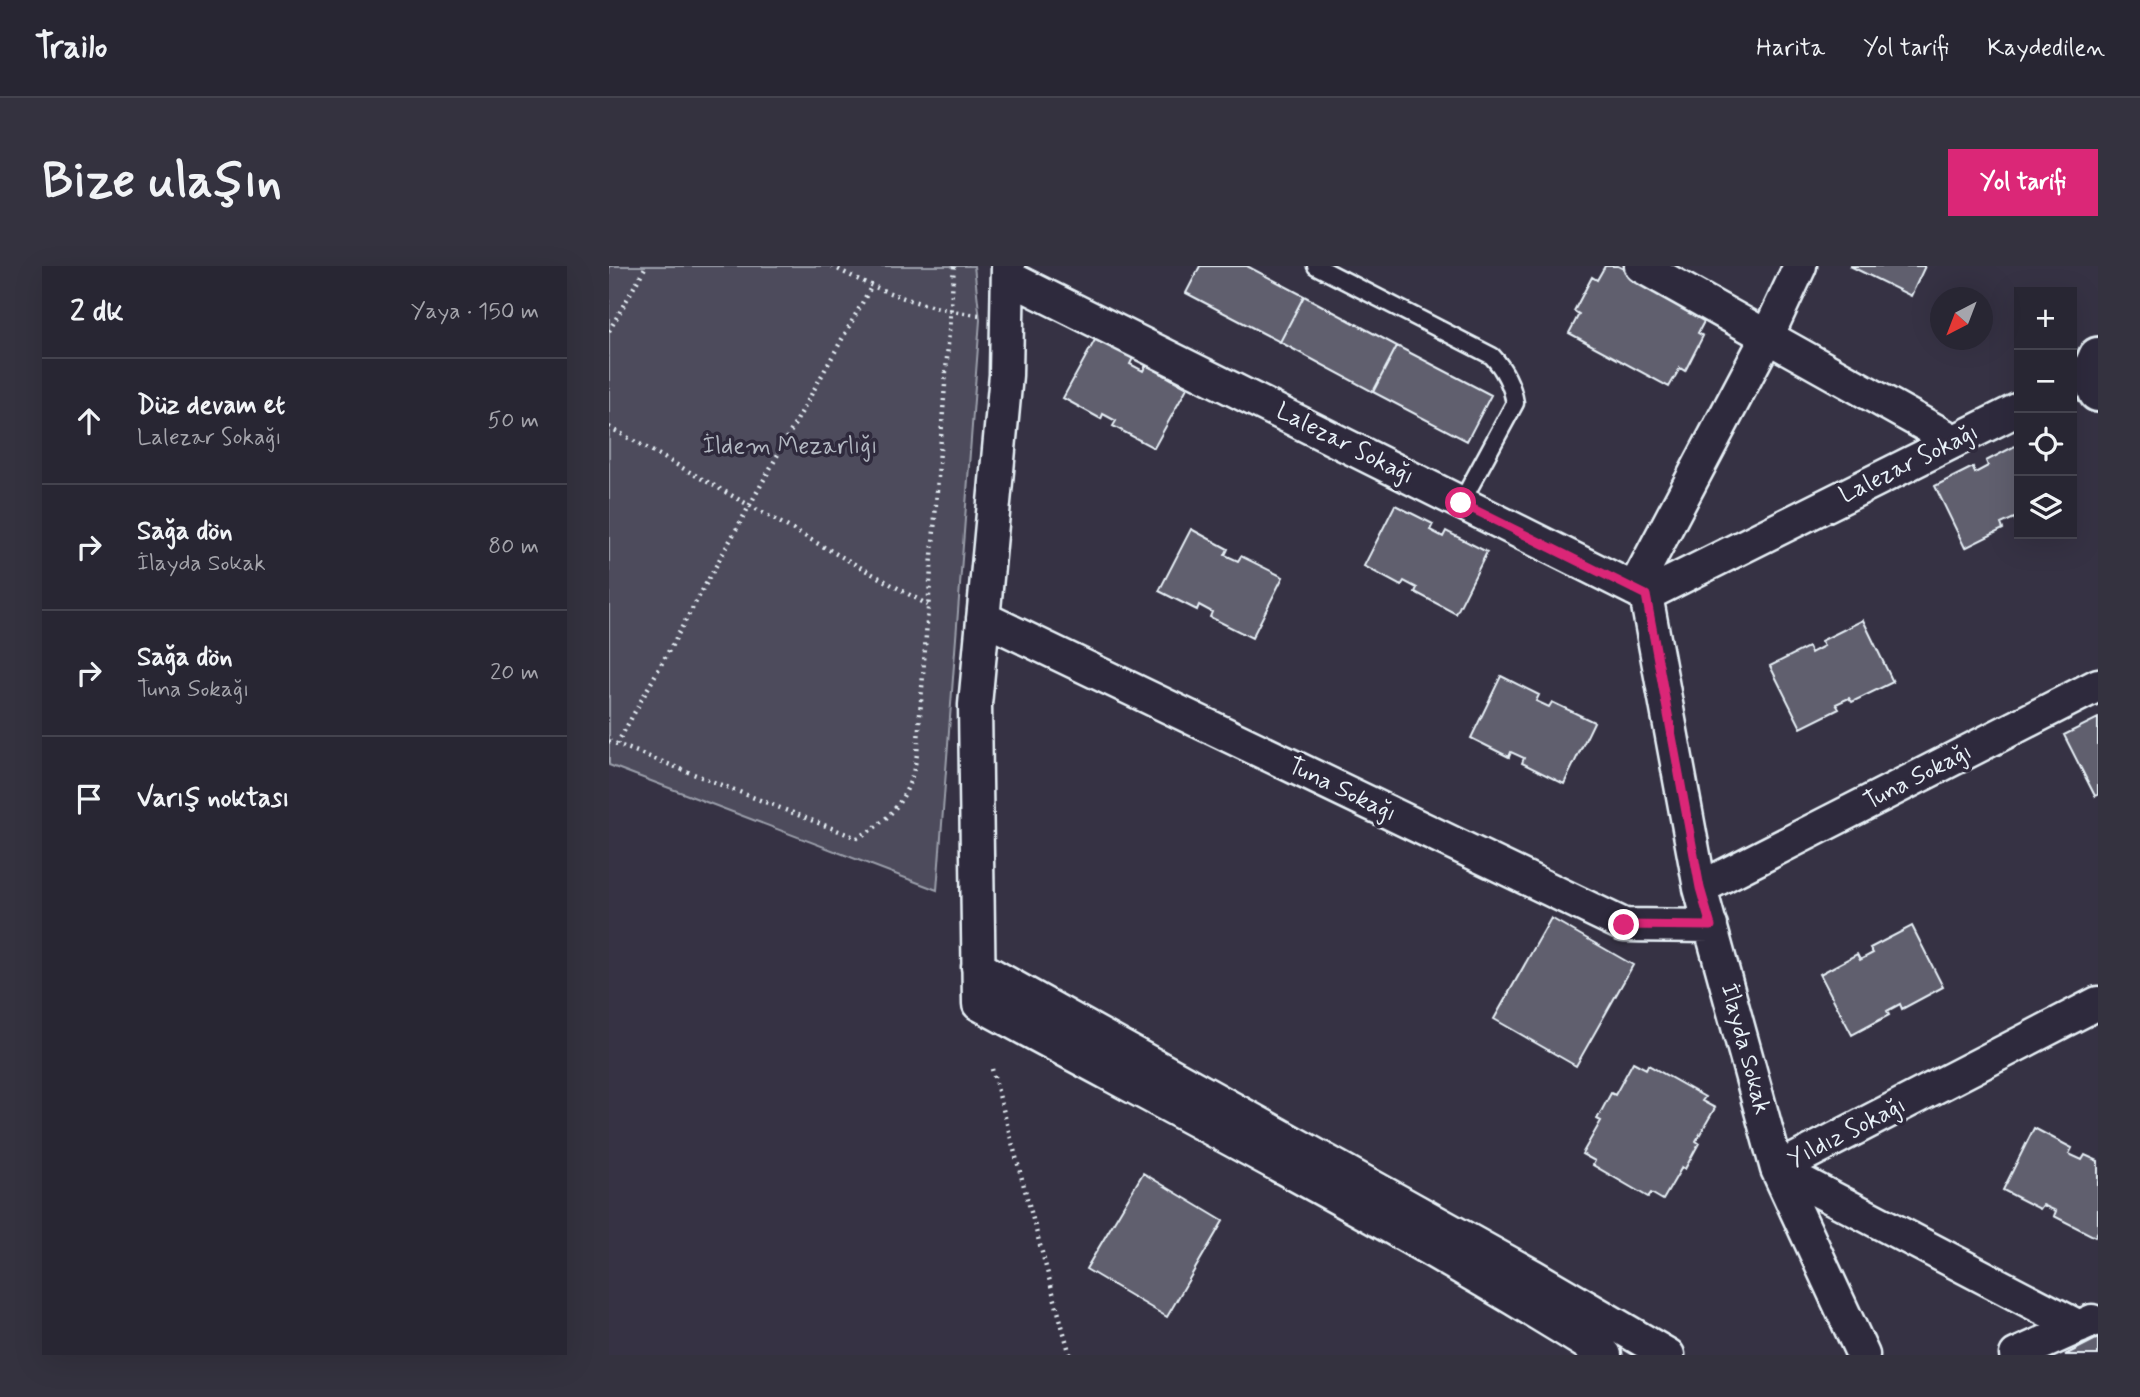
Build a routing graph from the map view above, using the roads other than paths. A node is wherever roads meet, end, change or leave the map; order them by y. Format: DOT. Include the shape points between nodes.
graph roads {
  1 [pos="1316,266"];
  2 [pos="1641,266"];
  3 [pos="1800,266"];
  4 [pos="1008,271"];
  5 [pos="1768,335"];
  6 [pos="2014,412"];
  7 [pos="1955,441"];
  8 [pos="1461,503"];
  9 [pos="1640,592"];
  10 [pos="983,618"];
  11 [pos="2098,685"];
  12 [pos="1700,888"];
  13 [pos="1711,926"];
  14 [pos="978,967"];
  15 [pos="2098,1003"];
  16 [pos="1777,1169"];
  17 [pos="2089,1323"];
  18 [pos="1605,1355"];
  19 [pos="1668,1355"];
  20 [pos="1863,1355"];
  21 [pos="2016,1355"];
  1 -- 8 [label="lane" via="1492,356 1510,380 1515,403"];
  2 -- 5 [label="street"];
  3 -- 5 [label="street"];
  4 -- 8 [label="street, Lalezar Sokağı"];
  4 -- 10 [label="street" via="1006,375"];
  5 -- 7 [label="street"];
  5 -- 9 [label="street"];
  6 -- 7 [label="street, Lalezar Sokağı"];
  7 -- 9 [label="street, Lalezar Sokağı"];
  8 -- 9 [label="street, Lalezar Sokağı"];
  9 -- 12 [label="street, İlayda Sokak"];
  10 -- 13 [label="street, Tuna Sokağı" via="1624,925"];
  10 -- 14 [label="street" via="975,705"];
  11 -- 12 [label="street, Tuna Sokağı"];
  12 -- 13 [label="street, İlayda Sokak"];
  13 -- 16 [label="street, İlayda Sokak"];
  14 -- 18 [label="street" via="979,1004 1329,1194"];
  14 -- 19 [label="street"];
  15 -- 16 [label="street, Yıldız Sokağı"];
  16 -- 17 [label="street"];
  16 -- 20 [label="street, Yıldız Sokağı"];
  17 -- 21 [label="street"];
}
